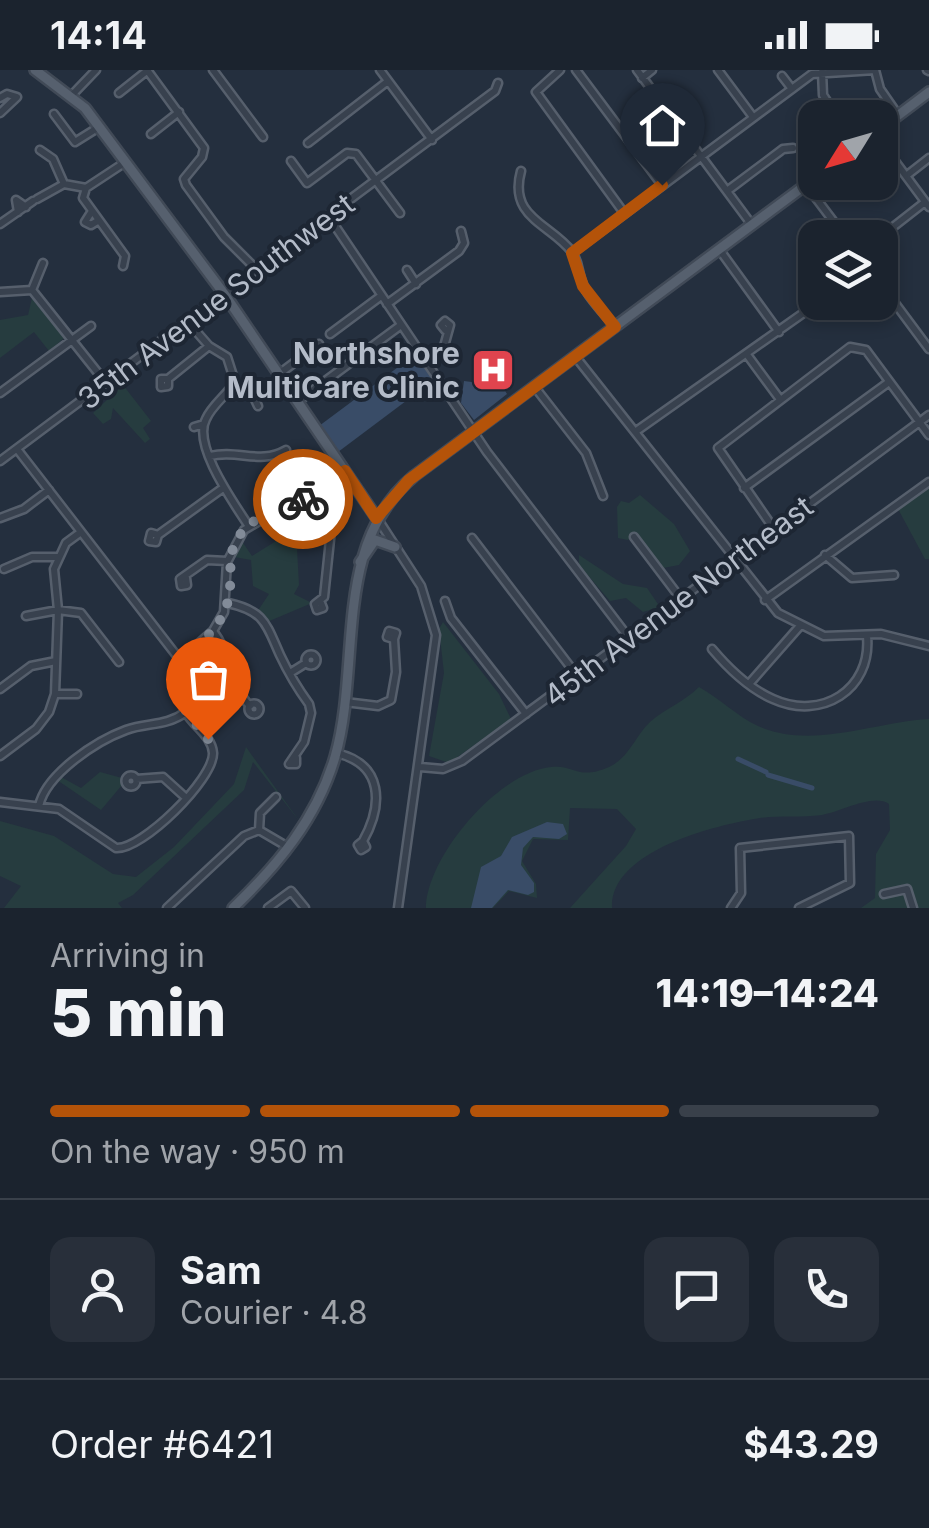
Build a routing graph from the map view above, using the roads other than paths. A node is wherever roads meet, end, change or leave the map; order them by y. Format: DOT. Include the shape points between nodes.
graph roads {
  1 [pos="36,70"];
  2 [pos="96,70"];
  3 [pos="147,70"];
  4 [pos="214,70"];
  5 [pos="380,70"];
  6 [pos="560,70"];
  7 [pos="576,70"];
  8 [pos="636,70"];
  9 [pos="652,70"];
  10 [pos="718,70"];
  11 [pos="875,70"];
  12 [pos="822,72"];
  13 [pos="782,76"];
  14 [pos="642,78"];
  15 [pos="388,81"];
  16 [pos="498,84"];
  17 [pos="792,88"];
  18 [pos="929,92"];
  19 [pos="119,93"];
  20 [pos="73,94"];
  21 [pos="0,98"];
  22 [pos="826,100"];
  23 [pos="888,100"];
  24 [pos="683,109"];
  25 [pos="179,112"];
  26 [pos="0,113"];
  27 [pos="54,114"];
  28 [pos="898,115"];
  29 [pos="672,117"];
  30 [pos="753,118"];
  31 [pos="100,127"];
  32 [pos="151,134"];
  33 [pos="263,137"];
  34 [pos="432,140"];
  35 [pos="308,143"];
  36 [pos="793,148"];
  37 [pos="40,150"];
  38 [pos="701,157"];
  39 [pos="929,158"];
  40 [pos="291,161"];
  41 [pos="124,163"];
  42 [pos="898,165"];
  43 [pos="522,170"];
  44 [pos="906,176"];
  45 [pos="376,182"];
  46 [pos="64,184"];
  47 [pos="662,185"];
  48 [pos="86,188"];
  49 [pos="727,191"];
  50 [pos="798,191"];
  51 [pos="927,205"];
  52 [pos="92,211"];
  53 [pos="400,213"];
  54 [pos="624,213"];
  55 [pos="329,218"];
  56 [pos="98,220"];
  57 [pos="0,224"];
  58 [pos="752,225"];
  59 [pos="898,225"];
  60 [pos="460,231"];
  61 [pos="719,249"];
  62 [pos="572,253"];
  63 [pos="43,263"];
  64 [pos="123,266"];
  65 [pos="258,270"];
  66 [pos="406,270"];
  67 [pos="416,284"];
  68 [pos="32,290"];
  69 [pos="0,292"];
  70 [pos="225,294"];
  71 [pos="381,296"];
  72 [pos="387,304"];
  73 [pos="898,307"];
  74 [pos="798,317"];
  75 [pos="188,322"];
  76 [pos="401,325"];
  77 [pos="91,326"];
  78 [pos="615,327"];
  79 [pos="445,330"];
  80 [pos="778,332"];
  81 [pos="330,334"];
  82 [pos="73,339"];
  83 [pos="319,344"];
  84 [pos="209,346"];
  85 [pos="929,348"];
  86 [pos="575,356"];
  87 [pos="748,356"];
  88 [pos="427,364"];
  89 [pos="279,374"];
  90 [pos="168,380"];
  91 [pos="235,382"];
  92 [pos="888,382"];
  93 [pos="106,383"];
  94 [pos="534,386"];
  95 [pos="0,393"];
  96 [pos="779,398"];
  97 [pos="297,402"];
  98 [pos="258,406"];
  99 [pos="929,415"];
  100 [pos="919,422"];
  101 [pos="473,432"];
  102 [pos="635,432"];
  103 [pos="929,436"];
  104 [pos="17,449"];
  105 [pos="286,450"];
  106 [pos="210,456"];
  107 [pos="0,461"];
  108 [pos="345,471"];
  109 [pos="929,482"];
  110 [pos="223,488"];
  111 [pos="744,488"];
  112 [pos="49,490"];
  113 [pos="604,496"];
  114 [pos="306,497"];
  115 [pos="0,518"];
  116 [pos="376,518"];
  117 [pos="248,525"];
  118 [pos="774,530"];
  119 [pos="81,532"];
  120 [pos="158,535"];
  121 [pos="634,537"];
  122 [pos="472,538"];
  123 [pos="395,547"];
  124 [pos="826,555"];
  125 [pos="56,558"];
  126 [pos="734,559"];
  127 [pos="227,562"];
  128 [pos="360,562"];
  129 [pos="4,569"];
  130 [pos="894,575"];
  131 [pos="186,578"];
  132 [pos="680,600"];
  133 [pos="765,600"];
  134 [pos="445,601"];
  135 [pos="228,602"];
  136 [pos="322,603"];
  137 [pos="58,610"];
  138 [pos="26,616"];
  139 [pos="798,626"];
  140 [pos="213,631"];
  141 [pos="867,636"];
  142 [pos="629,638"];
  143 [pos="394,639"];
  144 [pos="927,647"];
  145 [pos="712,650"];
  146 [pos="180,660"];
  147 [pos="56,661"];
  148 [pos="119,662"];
  149 [pos="306,663"];
  150 [pos="290,673"];
  151 [pos="578,676"];
  152 [pos="748,684"];
  153 [pos="0,689"];
  154 [pos="55,694"];
  155 [pos="77,694"];
  156 [pos="345,702"];
  157 [pos="250,706"];
  158 [pos="186,712"];
  159 [pos="526,714"];
  160 [pos="336,753"];
  161 [pos="0,756"];
  162 [pos="296,758"];
  163 [pos="420,767"];
  164 [pos="136,779"];
  165 [pos="276,796"];
  166 [pos="185,797"];
  167 [pos="0,802"];
  168 [pos="39,806"];
  169 [pos="259,830"];
  170 [pos="363,841"];
  171 [pos="288,848"];
  172 [pos="884,894"];
  173 [pos="168,908"];
  174 [pos="232,908"];
  175 [pos="268,908"];
  176 [pos="305,908"];
  177 [pos="398,908"];
  178 [pos="731,908"];
  179 [pos="799,908"];
  180 [pos="913,908"];
  1 -- 20 [label="main road"];
  2 -- 20 [label="street"];
  3 -- 19 [label="street"];
  3 -- 25 [label="street"];
  4 -- 33 [label="street"];
  5 -- 15 [label="street"];
  6 -- 54 [label="street" via="536,92"];
  7 -- 47 [label="street"];
  8 -- 14 [label="street"];
  9 -- 14 [label="street"];
  10 -- 30 [label="street"];
  11 -- 12 [label="street"];
  11 -- 23 [label="street"];
  12 -- 17 [label="street"];
  12 -- 22 [label="street"];
  13 -- 17 [label="street"];
  14 -- 29 [label="street"];
  15 -- 34 [label="street"];
  15 -- 35 [label="street"];
  16 -- 34 [label="street, 35th Avenue Southwest"];
  17 -- 30 [label="street"];
  18 -- 28 [label="main road"];
  20 -- 31 [label="main road"];
  21 -- 26 [label="street" via="16,98"];
  24 -- 29 [label="street"];
  25 -- 32 [label="street"];
  25 -- 65 [label="street" via="205,152 184,179 224,237"];
  27 -- 31 [label="street" via="75,142"];
  29 -- 38 [label="street"];
  30 -- 38 [label="street"];
  31 -- 41 [label="main road"];
  34 -- 45 [label="street, 35th Avenue Southwest"];
  36 -- 49 [label="street"];
  37 -- 46 [label="street"];
  38 -- 47 [label="street"];
  38 -- 49 [label="street"];
  39 -- 44 [label="street"];
  40 -- 45 [label="street" via="307,183 350,153"];
  41 -- 48 [label="street"];
  41 -- 70 [label="main road"];
  42 -- 44 [label="street"];
  43 -- 62 [label="street" via="524,206"];
  44 -- 51 [label="street"];
  45 -- 53 [label="street"];
  45 -- 55 [label="street, 35th Avenue Southwest"];
  46 -- 48 [label="street"];
  46 -- 57 [label="street"];
  47 -- 54 [label="street"];
  48 -- 52 [label="street"];
  49 -- 58 [label="street"];
  50 -- 58 [label="main road"];
  51 -- 59 [label="street"];
  52 -- 56 [label="street"];
  52 -- 56 [label="street" via="85,222"];
  54 -- 62 [label="street"];
  55 -- 65 [label="street, 35th Avenue Southwest"];
  55 -- 71 [label="street"];
  56 -- 64 [label="street" via="124,256"];
  58 -- 61 [label="main road"];
  60 -- 67 [label="street" via="459,251"];
  61 -- 78 [label="main road"];
  61 -- 80 [label="street"];
  62 -- 78 [label="street" via="583,286"];
  63 -- 68 [label="street"];
  65 -- 70 [label="street, 35th Avenue Southwest"];
  66 -- 67 [label="street"];
  67 -- 72 [label="street"];
  68 -- 69 [label="street"];
  68 -- 82 [label="street"];
  70 -- 75 [label="street, 35th Avenue Southwest"];
  70 -- 89 [label="main road"];
  71 -- 72 [label="street"];
  71 -- 81 [label="street"];
  72 -- 76 [label="street"];
  73 -- 85 [label="street"];
  74 -- 80 [label="street"];
  75 -- 84 [label="street"];
  75 -- 93 [label="street, 35th Avenue Southwest"];
  76 -- 88 [label="street"];
  76 -- 97 [label="street"];
  77 -- 82 [label="street"];
  78 -- 86 [label="main road"];
  79 -- 88 [label="street" via="443,350"];
  80 -- 87 [label="street"];
  82 -- 93 [label="street"];
  82 -- 95 [label="street"];
  83 -- 89 [label="street"];
  84 -- 90 [label="street"];
  84 -- 91 [label="street" via="232,364"];
  86 -- 94 [label="main road"];
  86 -- 102 [label="street"];
  87 -- 96 [label="street"];
  87 -- 102 [label="street"];
  88 -- 101 [label="street"];
  89 -- 97 [label="main road"];
  91 -- 98 [label="street" via="250,389"];
  91 -- 106 [label="street" via="201,428"];
  92 -- 96 [label="street" via="858,346"];
  92 -- 100 [label="street"];
  92 -- 111 [label="street"];
  93 -- 104 [label="street, 35th Avenue Southwest"];
  94 -- 101 [label="main road"];
  94 -- 113 [label="street" via="586,453"];
  96 -- 111 [label="street" via="718,450"];
  97 -- 108 [label="main road"];
  99 -- 100 [label="street, 45th Avenue Northeast"];
  100 -- 103 [label="street"];
  100 -- 118 [label="street, 45th Avenue Northeast"];
  101 -- 116 [label="main road" via="409,480"];
  101 -- 142 [label="street"];
  102 -- 126 [label="street"];
  104 -- 107 [label="street, 35th Avenue Southwest"];
  104 -- 112 [label="street"];
  105 -- 106 [label="street" via="261,459 233,451"];
  106 -- 110 [label="street"];
  108 -- 114 [label="street"];
  108 -- 116 [label="main road"];
  109 -- 124 [label="street"];
  110 -- 117 [label="street"];
  110 -- 120 [label="street"];
  111 -- 118 [label="street"];
  112 -- 115 [label="street"];
  112 -- 119 [label="street"];
  114 -- 117 [label="street"];
  114 -- 136 [label="street" via="330,529"];
  116 -- 123 [label="street"];
  116 -- 128 [label="main road"];
  117 -- 127 [label="street"];
  118 -- 126 [label="street, 45th Avenue Northeast"];
  119 -- 125 [label="street"];
  119 -- 146 [label="street"];
  121 -- 132 [label="street"];
  122 -- 151 [label="street"];
  123 -- 128 [label="main road" via="375,540"];
  123 -- 163 [label="street" via="430,608 436,649"];
  124 -- 130 [label="street" via="852,578"];
  124 -- 133 [label="street"];
  125 -- 129 [label="street" via="32,557"];
  125 -- 137 [label="street"];
  126 -- 132 [label="street, 45th Avenue Northeast"];
  126 -- 133 [label="street"];
  127 -- 131 [label="street" via="207,560"];
  127 -- 135 [label="street"];
  128 -- 156 [label="main road"];
  132 -- 142 [label="street, 45th Avenue Northeast"];
  133 -- 139 [label="street"];
  134 -- 159 [label="street" via="450,618"];
  135 -- 140 [label="street"];
  135 -- 150 [label="street" via="264,618"];
  137 -- 138 [label="street"];
  137 -- 147 [label="street"];
  137 -- 148 [label="street" via="81,613"];
  139 -- 141 [label="street" via="824,636"];
  139 -- 152 [label="street"];
  140 -- 146 [label="street"];
  140 -- 157 [label="street"];
  141 -- 144 [label="street" via="895,636"];
  141 -- 152 [label="street" via="860,675 833,702 794,705"];
  142 -- 151 [label="street, 45th Avenue Northeast"];
  143 -- 156 [label="street" via="396,687 388,709"];
  145 -- 152 [label="street"];
  146 -- 158 [label="street"];
  147 -- 153 [label="street" via="30,666"];
  147 -- 154 [label="street"];
  149 -- 150 [label="street"];
  150 -- 162 [label="street" via="312,713"];
  151 -- 159 [label="street, 45th Avenue Northeast"];
  154 -- 155 [label="street"];
  154 -- 161 [label="street" via="43,721"];
  156 -- 160 [label="main road"];
  158 -- 166 [label="street" via="213,756"];
  158 -- 168 [label="street" via="161,726 133,725 104,742 53,779"];
  159 -- 163 [label="street, 45th Avenue Northeast" via="459,763"];
  160 -- 170 [label="street" via="359,762 376,783 376,815"];
  160 -- 171 [label="main road" via="310,816"];
  163 -- 177 [label="street"];
  164 -- 166 [label="street" via="164,777"];
  165 -- 169 [label="street" via="260,813"];
  166 -- 168 [label="street" via="134,846 116,848 59,809"];
  167 -- 168 [label="street"];
  169 -- 171 [label="street"];
  169 -- 173 [label="street" via="244,836"];
  171 -- 174 [label="main road"];
  172 -- 180 [label="street" via="907,889"];
  175 -- 176 [label="street" via="291,891"];
  178 -- 179 [label="street" via="741,893 740,848 849,836 850,883"];
}
